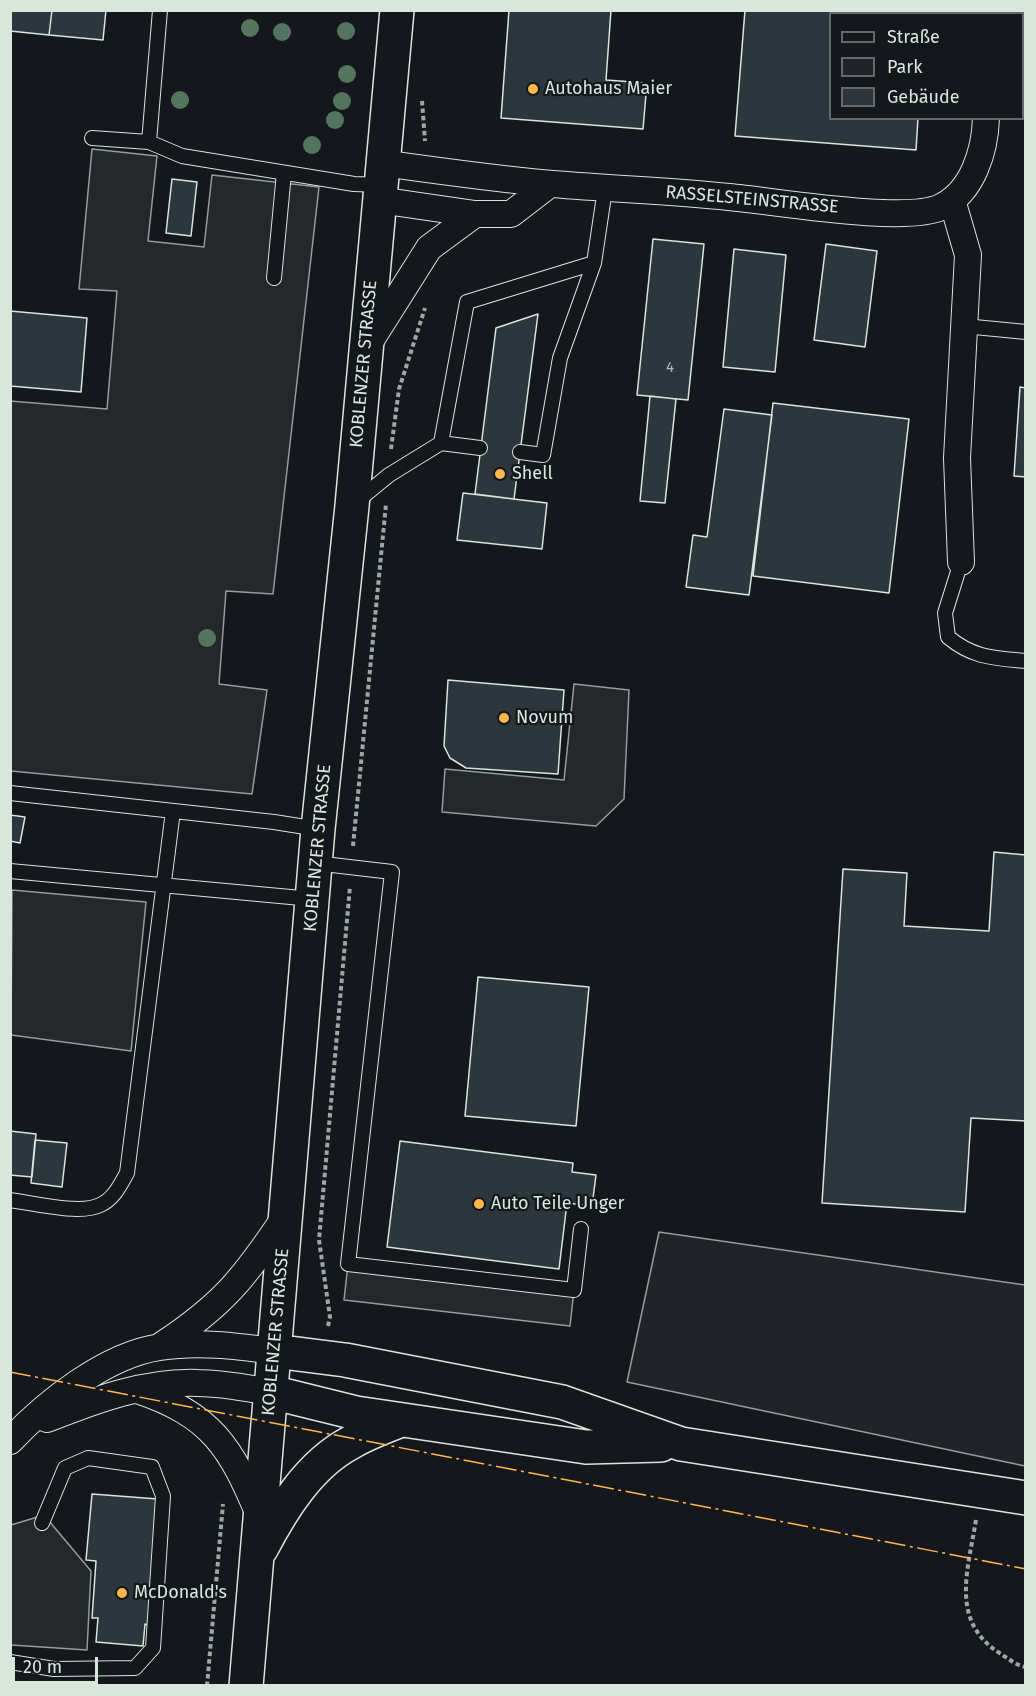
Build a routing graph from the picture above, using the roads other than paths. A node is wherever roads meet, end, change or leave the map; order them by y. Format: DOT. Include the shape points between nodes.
graph roads {
  1 [pos="160,10"];
  2 [pos="397,10"];
  3 [pos="986,120"];
  4 [pos="92,138"];
  5 [pos="149,142"];
  6 [pos="285,172"];
  7 [pos="380,182"];
  8 [pos="550,184"];
  9 [pos="605,189"];
  10 [pos="952,200"];
  11 [pos="475,214"];
  12 [pos="594,263"];
  13 [pos="274,278"];
  14 [pos="964,326"];
  15 [pos="1026,332"];
  16 [pos="366,349"];
  17 [pos="441,443"];
  18 [pos="480,448"];
  19 [pos="520,453"];
  20 [pos="352,506"];
  21 [pos="962,562"];
  22 [pos="1026,662"];
  23 [pos="10,793"];
  24 [pos="173,811"];
  25 [pos="318,829"];
  26 [pos="315,863"];
  27 [pos="10,871"];
  28 [pos="165,886"];
  29 [pos="312,898"];
  30 [pos="10,1200"];
  31 [pos="285,1217"];
  32 [pos="581,1229"];
  33 [pos="158,1347"];
  34 [pos="274,1351"];
  35 [pos="137,1390"];
  36 [pos="271,1392"];
  37 [pos="401,1420"];
  38 [pos="17,1434"];
  39 [pos="681,1444"];
  40 [pos="1026,1498"];
  41 [pos="260,1517"];
  42 [pos="42,1523"];
  43 [pos="257,1556"];
  44 [pos="10,1662"];
  45 [pos="246,1686"];
  1 -- 5 [label="lane"];
  2 -- 7 [label="street, KOBLENZER STRASSE"];
  3 -- 10 [label="street" via="986,136 976,170"];
  4 -- 5 [label="lane"];
  5 -- 6 [label="lane" via="182,156"];
  6 -- 7 [label="lane"];
  6 -- 13 [label="lane"];
  7 -- 8 [label="street, RASSELSTEINSTRASSE" via="428,169"];
  7 -- 11 [label="street"];
  7 -- 16 [label="street, KOBLENZER STRASSE"];
  8 -- 9 [label="street, RASSELSTEINSTRASSE"];
  8 -- 11 [label="street" via="511,214"];
  9 -- 10 [label="street, RASSELSTEINSTRASSE" via="903,214 940,208"];
  9 -- 12 [label="lane"];
  10 -- 14 [label="street" via="968,255"];
  11 -- 16 [label="street" via="429,248"];
  12 -- 17 [label="lane" via="467,302"];
  12 -- 19 [label="lane" via="560,358 543,455"];
  14 -- 15 [label="lane"];
  14 -- 21 [label="street" via="957,458"];
  16 -- 20 [label="street, KOBLENZER STRASSE"];
  17 -- 18 [label="lane"];
  17 -- 20 [label="lane" via="389,475"];
  20 -- 25 [label="street, KOBLENZER STRASSE"];
  21 -- 22 [label="lane" via="945,613 948,637 978,656"];
  23 -- 24 [label="lane"];
  24 -- 25 [label="lane"];
  24 -- 28 [label="lane"];
  25 -- 26 [label="street, KOBLENZER STRASSE"];
  26 -- 29 [label="street, KOBLENZER STRASSE"];
  26 -- 32 [label="lane" via="392,872 348,1264 574,1290"];
  27 -- 28 [label="lane"];
  28 -- 29 [label="lane"];
  28 -- 30 [label="lane" via="127,1173 114,1195 99,1206 80,1209"];
  29 -- 31 [label="street, KOBLENZER STRASSE"];
  31 -- 33 [label="street" via="231,1291 201,1319"];
  31 -- 34 [label="street, KOBLENZER STRASSE"];
  33 -- 34 [label="street" via="200,1344"];
  33 -- 38 [label="street" via="112,1362 92,1374"];
  34 -- 36 [label="street, KOBLENZER STRASSE"];
  34 -- 39 [label="street" via="320,1356 562,1402"];
  35 -- 36 [label="street" via="196,1383"];
  35 -- 38 [label="street" via="104,1398"];
  35 -- 41 [label="street" via="168,1402 219,1437 244,1479"];
  36 -- 37 [label="street" via="317,1406"];
  36 -- 41 [label="street, KOBLENZER STRASSE"];
  37 -- 39 [label="street" via="586,1447"];
  37 -- 43 [label="street" via="349,1443 326,1460 291,1499"];
  39 -- 40 [label="street"];
  41 -- 43 [label="street, KOBLENZER STRASSE"];
  42 -- 44 [label="lane" via="65,1468 88,1458 152,1467 163,1496 153,1648 135,1668 54,1669"];
  43 -- 45 [label="street, KOBLENZER STRASSE"];
}
